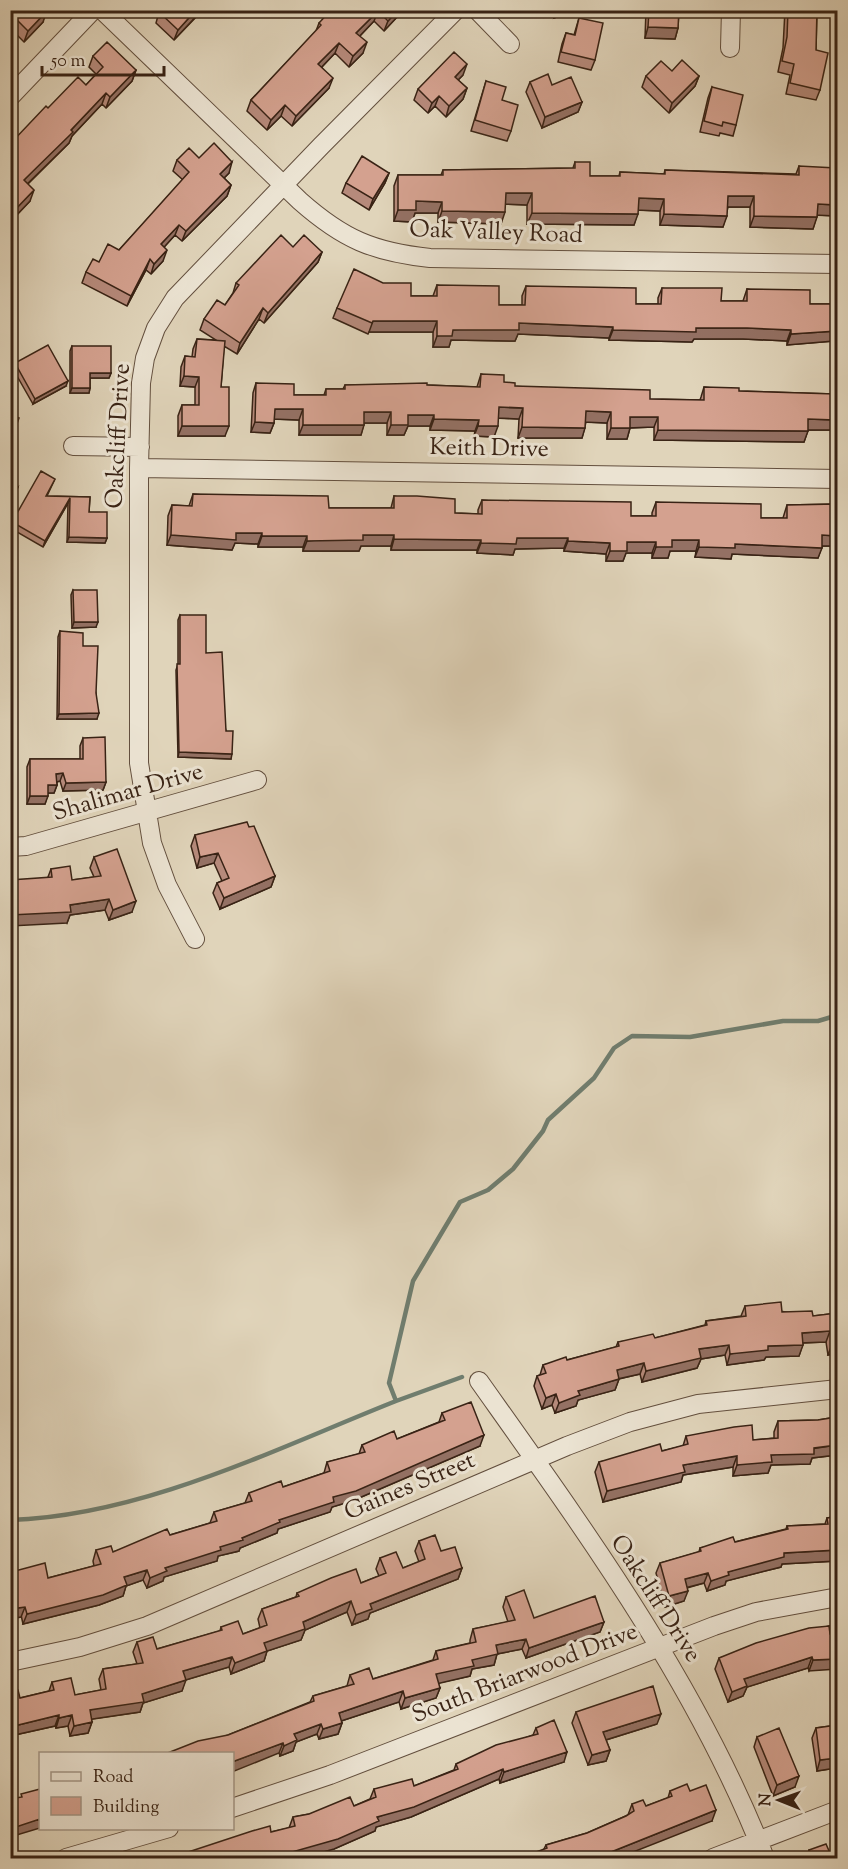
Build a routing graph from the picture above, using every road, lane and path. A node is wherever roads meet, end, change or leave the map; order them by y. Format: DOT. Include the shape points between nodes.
graph roads {
  1 [pos="93,10"];
  2 [pos="102,10"];
  3 [pos="456,10"];
  4 [pos="477,10"];
  5 [pos="731,10"];
  6 [pos="510,44"];
  7 [pos="730,48"];
  8 [pos="10,97"];
  9 [pos="284,186"];
  10 [pos="837,264"];
  11 [pos="73,446"];
  12 [pos="140,447"];
  13 [pos="139,468"];
  14 [pos="837,479"];
  15 [pos="257,780"];
  16 [pos="145,814"];
  17 [pos="10,847"];
  18 [pos="195,939"];
  19 [pos="479,1381"];
  20 [pos="837,1389"];
  21 [pos="535,1460"];
  22 [pos="837,1597"];
  23 [pos="659,1647"];
  24 [pos="10,1662"];
  25 [pos="234,1807"];
  26 [pos="837,1810"];
  27 [pos="162,1830"];
  28 [pos="758,1840"];
  29 [pos="66,1858"];
  30 [pos="713,1858"];
  31 [pos="765,1858"];
  1 -- 8 [label="street"];
  2 -- 9 [label="street, Oak Valley Road"];
  3 -- 9 [label="street, Oakcliff Drive"];
  4 -- 6 [label="street"];
  5 -- 7 [label="street"];
  9 -- 10 [label="street, Oak Valley Road" via="346,237 373,249 410,256"];
  9 -- 12 [label="street, Oakcliff Drive" via="175,298 156,328 141,383"];
  11 -- 12 [label="street"];
  12 -- 13 [label="street, Oakcliff Drive"];
  13 -- 14 [label="street, Keith Drive"];
  13 -- 16 [label="street, Oakcliff Drive" via="139,763"];
  15 -- 16 [label="street, Shalimar Drive"];
  16 -- 17 [label="street, Shalimar Drive"];
  16 -- 18 [label="street, Oakcliff Drive" via="167,885"];
  19 -- 21 [label="street, Oakcliff Drive"];
  20 -- 21 [label="street, Gaines Street" via="730,1399 662,1412"];
  21 -- 23 [label="street, Oakcliff Drive"];
  21 -- 24 [label="street, Gaines Street" via="147,1626 80,1647"];
  22 -- 23 [label="street, South Briarwood Drive" via="756,1612"];
  23 -- 25 [label="street, South Briarwood Drive" via="330,1775"];
  23 -- 28 [label="street, Oakcliff Drive" via="731,1778"];
  26 -- 28 [label="street"];
  27 -- 29 [label="street"];
  28 -- 30 [label="street"];
  28 -- 31 [label="street, Oakcliff Drive"];
}
